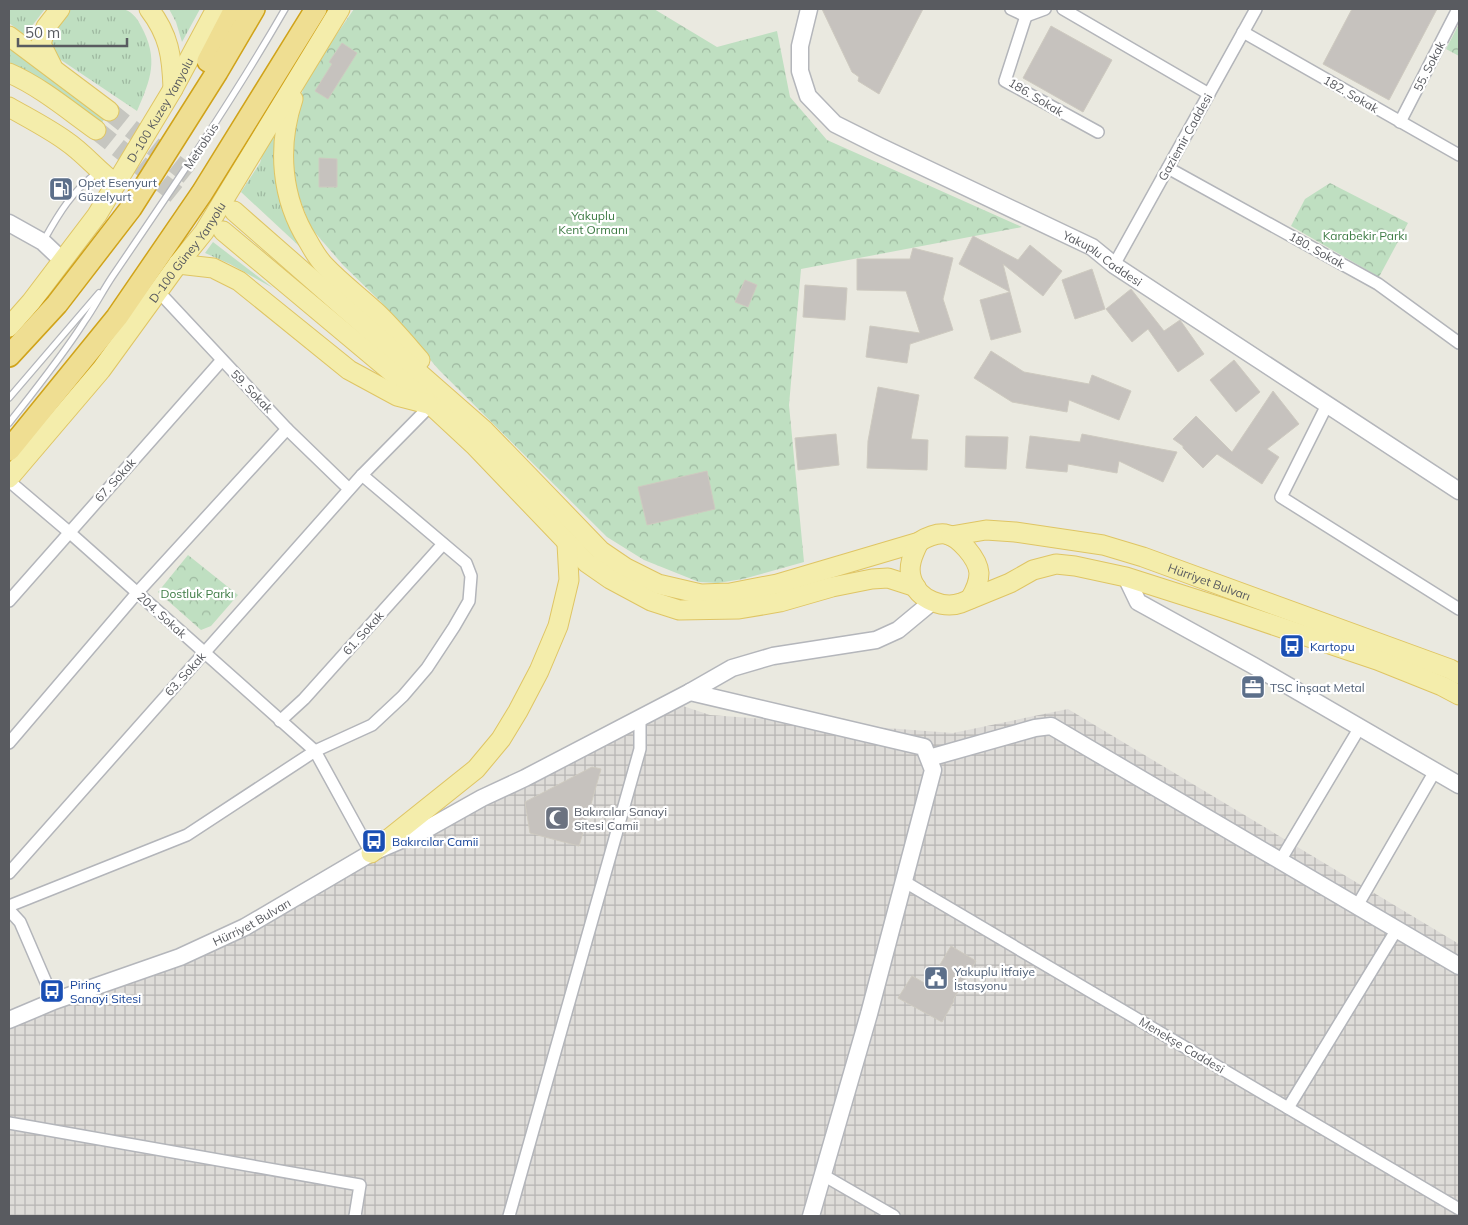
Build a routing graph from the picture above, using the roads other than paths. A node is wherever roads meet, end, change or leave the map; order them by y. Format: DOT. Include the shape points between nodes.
graph roads {
  1 [pos="60,9"];
  2 [pos="149,9"];
  3 [pos="216,9"];
  4 [pos="235,9"];
  5 [pos="254,9"];
  6 [pos="285,9"];
  7 [pos="316,9"];
  8 [pos="327,9"];
  9 [pos="340,9"];
  10 [pos="809,9"];
  11 [pos="1011,9"];
  12 [pos="1045,9"];
  13 [pos="1063,9"];
  14 [pos="1256,9"];
  15 [pos="1458,9"];
  16 [pos="1026,16"];
  17 [pos="1243,32"];
  18 [pos="9,36"];
  19 [pos="293,48"];
  20 [pos="302,70"];
  21 [pos="55,71"];
  22 [pos="9,73"];
  23 [pos="173,89"];
  24 [pos="1209,94"];
  25 [pos="9,107"];
  26 [pos="109,111"];
  27 [pos="1400,122"];
  28 [pos="96,130"];
  29 [pos="1098,132"];
  30 [pos="168,150"];
  31 [pos="1459,155"];
  32 [pos="1168,168"];
  33 [pos="113,173"];
  34 [pos="234,211"];
  35 [pos="9,224"];
  36 [pos="223,232"];
  37 [pos="43,242"];
  38 [pos="64,261"];
  39 [pos="178,264"];
  40 [pos="1114,265"];
  41 [pos="110,280"];
  42 [pos="158,291"];
  43 [pos="9,327"];
  44 [pos="1459,343"];
  45 [pos="9,356"];
  46 [pos="222,360"];
  47 [pos="9,398"];
  48 [pos="453,402"];
  49 [pos="431,405"];
  50 [pos="1327,405"];
  51 [pos="9,422"];
  52 [pos="288,429"];
  53 [pos="9,450"];
  54 [pos="362,475"];
  55 [pos="9,479"];
  56 [pos="349,489"];
  57 [pos="1459,492"];
  58 [pos="69,532"];
  59 [pos="952,536"];
  60 [pos="919,542"];
  61 [pos="443,544"];
  62 [pos="567,544"];
  63 [pos="1126,577"];
  64 [pos="916,587"];
  65 [pos="137,593"];
  66 [pos="970,599"];
  67 [pos="9,601"];
  68 [pos="933,601"];
  69 [pos="1459,608"];
  70 [pos="204,652"];
  71 [pos="1459,674"];
  72 [pos="690,692"];
  73 [pos="1459,695"];
  74 [pos="640,717"];
  75 [pos="280,721"];
  76 [pos="1360,727"];
  77 [pos="9,743"];
  78 [pos="315,751"];
  79 [pos="928,758"];
  80 [pos="1435,771"];
  81 [pos="1459,785"];
  82 [pos="371,853"];
  83 [pos="1280,861"];
  84 [pos="9,873"];
  85 [pos="905,882"];
  86 [pos="9,906"];
  87 [pos="1357,906"];
  88 [pos="9,910"];
  89 [pos="1397,929"];
  90 [pos="1459,966"];
  91 [pos="54,1002"];
  92 [pos="9,1020"];
  93 [pos="1288,1108"];
  94 [pos="9,1123"];
  95 [pos="823,1175"];
  96 [pos="1456,1211"];
  97 [pos="355,1216"];
  98 [pos="509,1216"];
  99 [pos="811,1216"];
  100 [pos="894,1216"];
  1 -- 21 [label="main road" via="46,27 40,44"];
  2 -- 23 [label="main road" via="166,38"];
  3 -- 23 [label="main road, D-100 Kuzey Yanyolu"];
  4 -- 30 [label="highway"];
  5 -- 30 [label="highway"];
  6 -- 41 [label="lane, Metrobüs" via="194,158"];
  7 -- 19 [label="highway"];
  8 -- 19 [label="highway"];
  9 -- 20 [label="main road, D-100 Güney Yanyolu"];
  10 -- 40 [label="street, Yakuplu Caddesi" via="800,46 800,71 808,96 835,124 1092,247"];
  11 -- 16 [label="street"];
  12 -- 16 [label="street"];
  13 -- 24 [label="street"];
  14 -- 17 [label="street, Gaziemir Caddesi"];
  15 -- 27 [label="street, 55. Sokak"];
  16 -- 29 [label="street, 186. Sokak" via="1005,81"];
  17 -- 24 [label="street, Gaziemir Caddesi"];
  17 -- 27 [label="street, 182. Sokak"];
  18 -- 21 [label="main road"];
  19 -- 53 [label="highway" via="202,193 118,317"];
  20 -- 39 [label="main road, D-100 Güney Yanyolu" via="226,198"];
  20 -- 48 [label="main road" via="284,132 283,158 285,183 302,231 325,266 395,332"];
  21 -- 26 [label="main road"];
  22 -- 28 [label="main road" via="51,97"];
  23 -- 33 [label="main road, D-100 Kuzey Yanyolu"];
  24 -- 32 [label="street, Gaziemir Caddesi"];
  25 -- 33 [label="main road"];
  27 -- 31 [label="street, 182. Sokak"];
  30 -- 45 [label="highway" via="113,232 57,304"];
  32 -- 40 [label="street, Gaziemir Caddesi"];
  32 -- 44 [label="street, 180. Sokak" via="1378,284"];
  33 -- 37 [label="lane" via="82,183 57,216"];
  33 -- 38 [label="main road, D-100 Kuzey Yanyolu" via="97,216"];
  34 -- 48 [label="main road"];
  35 -- 37 [label="street"];
  36 -- 49 [label="main road"];
  37 -- 38 [label="street"];
  38 -- 43 [label="main road, D-100 Kuzey Yanyolu"];
  39 -- 42 [label="main road, D-100 Güney Yanyolu"];
  39 -- 49 [label="main road" via="213,268 238,281 349,370 397,396"];
  40 -- 50 [label="street, Yakuplu Caddesi"];
  41 -- 47 [label="lane, Metrobüs"];
  41 -- 51 [label="lane, Metrobüs" via="50,372"];
  42 -- 46 [label="street, 59. Sokak"];
  42 -- 55 [label="main road, D-100 Güney Yanyolu" via="101,370"];
  46 -- 52 [label="street, 59. Sokak"];
  46 -- 58 [label="street, 67. Sokak"];
  48 -- 60 [label="main road" via="600,551 658,584 701,594 730,593 777,584"];
  49 -- 54 [label="street, 63. Sokak"];
  49 -- 62 [label="main road" via="474,445"];
  50 -- 57 [label="street, Yakuplu Caddesi"];
  50 -- 69 [label="street" via="1281,497"];
  52 -- 56 [label="street, 59. Sokak"];
  52 -- 65 [label="street"];
  54 -- 56 [label="street, 63. Sokak"];
  54 -- 61 [label="street"];
  55 -- 58 [label="street, 204. Sokak"];
  56 -- 70 [label="street, 63. Sokak"];
  58 -- 65 [label="street, 204. Sokak"];
  58 -- 67 [label="street, 67. Sokak"];
  59 -- 60 [label="main road" via="943,534"];
  59 -- 66 [label="main road" via="977,562 978,584"];
  59 -- 71 [label="main road, Hürriyet Bulvarı" via="986,530 1103,545 1375,640"];
  60 -- 64 [label="main road" via="911,560 912,580"];
  61 -- 75 [label="street, 61. Sokak" via="304,699"];
  61 -- 78 [label="street" via="466,564 471,576 469,601 454,627 427,668 372,726"];
  62 -- 64 [label="main road" via="610,579 651,601 679,610 739,609 872,579 888,578"];
  62 -- 82 [label="main road" via="569,580 558,626 539,672 510,725 476,768"];
  63 -- 66 [label="main road, Hürriyet Bulvarı" via="1056,564 1033,570"];
  63 -- 73 [label="main road, Hürriyet Bulvarı" via="1377,660"];
  63 -- 76 [label="street" via="1138,602"];
  64 -- 68 [label="main road" via="924,597"];
  65 -- 70 [label="street, 204. Sokak"];
  65 -- 77 [label="street"];
  66 -- 68 [label="main road" via="955,605"];
  68 -- 72 [label="street, Hürriyet Bulvarı" via="898,630 876,640 773,656 740,665"];
  70 -- 75 [label="street, 204. Sokak"];
  70 -- 84 [label="street, 63. Sokak"];
  72 -- 74 [label="street, Hürriyet Bulvarı"];
  72 -- 79 [label="street" via="924,747"];
  74 -- 82 [label="street, Hürriyet Bulvarı" via="425,830"];
  74 -- 98 [label="street" via="640,749"];
  75 -- 78 [label="street, 204. Sokak"];
  76 -- 80 [label="street"];
  76 -- 83 [label="street"];
  78 -- 82 [label="street"];
  78 -- 86 [label="street" via="187,835"];
  79 -- 83 [label="street" via="1051,726"];
  79 -- 85 [label="street" via="933,770"];
  80 -- 81 [label="street"];
  80 -- 87 [label="street"];
  82 -- 91 [label="street, Hürriyet Bulvarı" via="245,927 180,957"];
  83 -- 87 [label="street"];
  85 -- 93 [label="street, Menekşe Caddesi"];
  85 -- 95 [label="street"];
  87 -- 89 [label="street"];
  88 -- 91 [label="street" via="20,922"];
  89 -- 90 [label="street"];
  89 -- 93 [label="street"];
  91 -- 92 [label="street, Hürriyet Bulvarı"];
  93 -- 96 [label="street, Menekşe Caddesi"];
  94 -- 97 [label="street" via="360,1185"];
  95 -- 99 [label="street"];
  95 -- 100 [label="street"];
}
